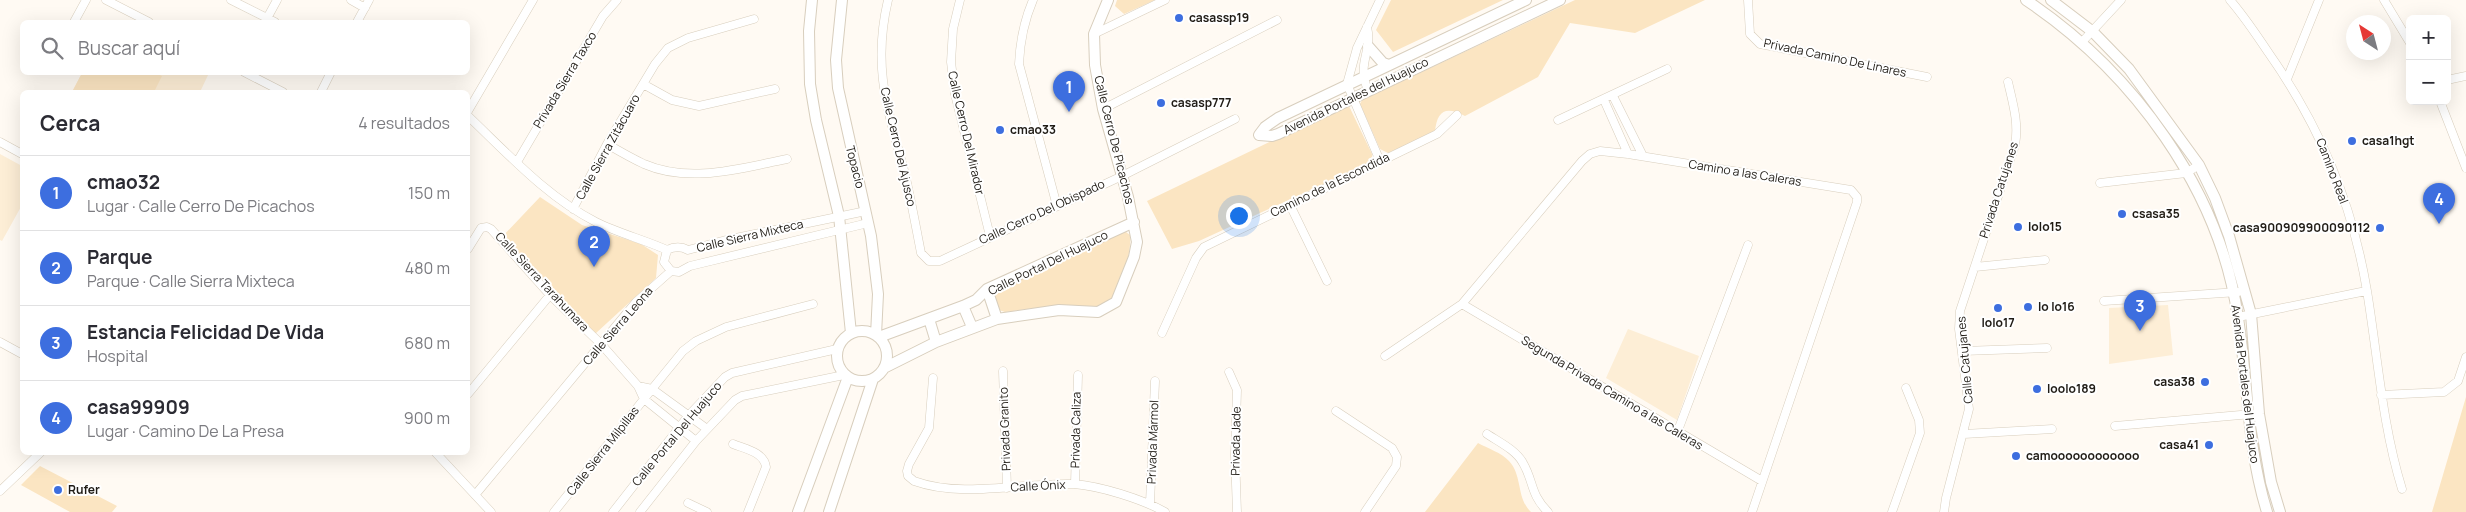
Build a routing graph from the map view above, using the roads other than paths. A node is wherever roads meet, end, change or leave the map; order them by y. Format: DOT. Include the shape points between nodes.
graph roads {
  1 [pos="86,0"];
  2 [pos="106,0"];
  3 [pos="231,0"];
  4 [pos="277,0"];
  5 [pos="350,0"];
  6 [pos="369,0"];
  7 [pos="533,0"];
  8 [pos="617,0"];
  9 [pos="812,0"];
  10 [pos="842,0"];
  11 [pos="888,0"];
  12 [pos="960,0"];
  13 [pos="1033,0"];
  14 [pos="1108,0"];
  15 [pos="1165,0"];
  16 [pos="1380,0"];
  17 [pos="1526,0"];
  18 [pos="1560,0"];
  19 [pos="1748,0"];
  20 [pos="2026,0"];
  21 [pos="2051,0"];
  22 [pos="2121,0"];
  23 [pos="2230,0"];
  24 [pos="2319,0"];
  25 [pos="2384,0"];
  26 [pos="365,8"];
  27 [pos="754,19"];
  28 [pos="75,20"];
  29 [pos="145,20"];
  30 [pos="264,20"];
  31 [pos="267,20"];
  32 [pos="358,20"];
  33 [pos="1277,20"];
  34 [pos="1368,27"];
  35 [pos="2093,32"];
  36 [pos="1094,34"];
  37 [pos="2406,36"];
  38 [pos="2082,42"];
  39 [pos="1368,46"];
  40 [pos="1390,65"];
  41 [pos="1666,69"];
  42 [pos="250,75"];
  43 [pos="330,75"];
  44 [pos="2466,76"];
  45 [pos="1926,77"];
  46 [pos="1362,78"];
  47 [pos="2287,79"];
  48 [pos="2451,79"];
  49 [pos="2008,82"];
  50 [pos="643,84"];
  51 [pos="1347,84"];
  52 [pos="775,89"];
  53 [pos="279,90"];
  54 [pos="322,90"];
  55 [pos="1368,90"];
  56 [pos="1613,96"];
  57 [pos="1353,98"];
  58 [pos="1604,100"];
  59 [pos="2442,105"];
  60 [pos="470,108"];
  61 [pos="1104,108"];
  62 [pos="1457,115"];
  63 [pos="470,118"];
  64 [pos="1235,119"];
  65 [pos="1558,120"];
  66 [pos="0,142"];
  67 [pos="607,144"];
  68 [pos="20,153"];
  69 [pos="1628,154"];
  70 [pos="1642,156"];
  71 [pos="787,159"];
  72 [pos="1380,161"];
  73 [pos="517,162"];
  74 [pos="2199,165"];
  75 [pos="2466,168"];
  76 [pos="2186,172"];
  77 [pos="1122,176"];
  78 [pos="2100,183"];
  79 [pos="1290,205"];
  80 [pos="1056,206"];
  81 [pos="573,209"];
  82 [pos="866,210"];
  83 [pos="839,216"];
  84 [pos="1134,222"];
  85 [pos="868,223"];
  86 [pos="796,226"];
  87 [pos="841,230"];
  88 [pos="990,236"];
  89 [pos="799,240"];
  90 [pos="470,245"];
  91 [pos="1748,245"];
  92 [pos="667,250"];
  93 [pos="688,250"];
  94 [pos="2045,260"];
  95 [pos="929,261"];
  96 [pos="690,266"];
  97 [pos="1974,267"];
  98 [pos="671,271"];
  99 [pos="1327,281"];
  100 [pos="987,290"];
  101 [pos="2244,291"];
  102 [pos="2366,291"];
  103 [pos="2233,293"];
  104 [pos="550,295"];
  105 [pos="2104,301"];
  106 [pos="813,304"];
  107 [pos="1462,304"];
  108 [pos="963,306"];
  109 [pos="2251,314"];
  110 [pos="2238,317"];
  111 [pos="929,319"];
  112 [pos="997,319"];
  113 [pos="972,327"];
  114 [pos="851,333"];
  115 [pos="1162,333"];
  116 [pos="878,336"];
  117 [pos="0,342"];
  118 [pos="936,342"];
  119 [pos="601,344"];
  120 [pos="2047,348"];
  121 [pos="837,349"];
  122 [pos="1963,351"];
  123 [pos="20,353"];
  124 [pos="1385,356"];
  125 [pos="2466,357"];
  126 [pos="884,368"];
  127 [pos="1003,371"];
  128 [pos="1229,372"];
  129 [pos="1078,375"];
  130 [pos="846,376"];
  131 [pos="933,378"];
  132 [pos="873,379"];
  133 [pos="1155,381"];
  134 [pos="638,386"];
  135 [pos="1906,388"];
  136 [pos="652,389"];
  137 [pos="470,392"];
  138 [pos="2381,395"];
  139 [pos="644,399"];
  140 [pos="1336,411"];
  141 [pos="2247,414"];
  142 [pos="2259,414"];
  143 [pos="689,416"];
  144 [pos="2115,426"];
  145 [pos="679,427"];
  146 [pos="707,429"];
  147 [pos="2052,429"];
  148 [pos="1677,432"];
  149 [pos="1487,434"];
  150 [pos="1964,434"];
  151 [pos="696,442"];
  152 [pos="733,444"];
  153 [pos="38,455"];
  154 [pos="438,455"];
  155 [pos="1762,481"];
  156 [pos="1075,484"];
  157 [pos="1007,488"];
  158 [pos="2402,489"];
  159 [pos="0,491"];
  160 [pos="475,495"];
  161 [pos="688,503"];
  162 [pos="1150,504"];
  163 [pos="491,512"];
  164 [pos="554,512"];
  165 [pos="613,512"];
  166 [pos="640,512"];
  167 [pos="707,512"];
  168 [pos="748,512"];
  169 [pos="798,512"];
  170 [pos="829,512"];
  171 [pos="1165,512"];
  172 [pos="1237,512"];
  173 [pos="1365,512"];
  174 [pos="1548,512"];
  175 [pos="1752,512"];
  176 [pos="1892,512"];
  177 [pos="1944,512"];
  178 [pos="2267,512"];
  179 [pos="2280,512"];
  1 -- 28 [label="street"];
  2 -- 29 [label="street"];
  3 -- 30 [label="street"];
  4 -- 31 [label="street"];
  5 -- 26 [label="street"];
  6 -- 26 [label="street"];
  7 -- 60 [label="street"];
  8 -- 73 [label="street, Privada Sierra Taxco" via="603,16"];
  9 -- 83 [label="street" via="810,84"];
  10 -- 82 [label="street, Topacio" via="836,60 838,88"];
  11 -- 95 [label="street, Calle Cerro Del Ajusco" via="883,20 881,67 884,95 921,253"];
  12 -- 88 [label="street, Calle Cerro Del Mirador" via="953,29 951,62 955,94"];
  13 -- 80 [label="street" via="1026,16 1019,64"];
  14 -- 36 [label="street, Calle Cerro De Picachos"];
  15 -- 36 [label="street"];
  16 -- 34 [label="street"];
  17 -- 40 [label="street, Avenida Portales del Huajuco"];
  18 -- 55 [label="street, Avenida Portales del Huajuco"];
  19 -- 45 [label="street, Privada Camino De Linares" via="1750,34 1760,44"];
  20 -- 38 [label="street, Avenida Portales del Huajuco"];
  21 -- 35 [label="street, Avenida Portales del Huajuco"];
  22 -- 35 [label="street"];
  23 -- 47 [label="street, Camino Real"];
  24 -- 47 [label="street"];
  25 -- 37 [label="street"];
  26 -- 32 [label="street"];
  27 -- 50 [label="street, Calle Sierra Zitácuaro" via="674,44 655,64"];
  33 -- 61 [label="street"];
  34 -- 39 [label="street"];
  34 -- 51 [label="street" via="1352,61"];
  35 -- 38 [label="street"];
  35 -- 74 [label="street, Avenida Portales del Huajuco" via="2129,68"];
  36 -- 61 [label="street, Calle Cerro De Picachos" via="1095,65"];
  38 -- 76 [label="street, Avenida Portales del Huajuco" via="2153,120"];
  39 -- 40 [label="street" via="1378,59"];
  39 -- 46 [label="street"];
  40 -- 46 [label="street, Avenida Portales del Huajuco"];
  41 -- 56 [label="street"];
  42 -- 53 [label="street"];
  43 -- 54 [label="street"];
  44 -- 48 [label="street"];
  46 -- 51 [label="street, Avenida Portales del Huajuco"];
  46 -- 55 [label="street"];
  47 -- 102 [label="street, Camino Real" via="2312,122 2336,174 2354,231"];
  49 -- 97 [label="street, Privada Catujanes" via="2015,112 2015,145"];
  50 -- 52 [label="street" via="672,100 699,106"];
  50 -- 67 [label="street, Calle Sierra Zitácuaro"];
  51 -- 57 [label="street"];
  51 -- 57 [label="street, Avenida Portales del Huajuco" via="1278,118 1259,135 1278,134"];
  55 -- 57 [label="street, Avenida Portales del Huajuco"];
  56 -- 58 [label="street"];
  56 -- 70 [label="street"];
  57 -- 72 [label="street"];
  58 -- 65 [label="street"];
  58 -- 69 [label="street"];
  59 -- 75 [label="street"];
  61 -- 77 [label="street, Calle Cerro De Picachos"];
  62 -- 72 [label="street, Camino de la Escondida" via="1437,134"];
  63 -- 73 [label="street, Calle Sierra Mixteca"];
  64 -- 77 [label="street, Calle Cerro Del Obispado"];
  66 -- 68 [label="street"];
  67 -- 71 [label="street" via="645,164 688,174 732,170"];
  67 -- 81 [label="street, Calle Sierra Zitácuaro"];
  69 -- 70 [label="street, Camino a las Caleras"];
  69 -- 107 [label="street, Camino a las Caleras" via="1600,151 1590,154"];
  70 -- 155 [label="street, Camino a las Caleras" via="1851,190 1857,197"];
  72 -- 79 [label="street, Camino de la Escondida"];
  73 -- 81 [label="street, Calle Sierra Mixteca"];
  74 -- 76 [label="street"];
  74 -- 101 [label="street, Avenida Portales del Huajuco" via="2215,198"];
  76 -- 78 [label="street"];
  76 -- 103 [label="street, Avenida Portales del Huajuco" via="2221,248"];
  77 -- 80 [label="street, Calle Cerro Del Obispado"];
  77 -- 84 [label="street, Calle Cerro De Picachos"];
  79 -- 99 [label="street"];
  79 -- 115 [label="street, Camino de la Escondida" via="1204,247"];
  80 -- 88 [label="street, Calle Cerro Del Obispado"];
  81 -- 92 [label="street, Calle Sierra Mixteca" via="598,224"];
  82 -- 83 [label="street, Calle Sierra Mixteca"];
  82 -- 85 [label="street, Topacio"];
  83 -- 86 [label="street, Calle Sierra Mixteca"];
  83 -- 87 [label="street"];
  84 -- 100 [label="street, Calle Portal Del Huajuco"];
  84 -- 112 [label="street, Calle Cerro De Picachos" via="1137,242 1134,257 1120,295 1112,306 1098,312 1059,310"];
  85 -- 87 [label="street, Calle Sierra Leona"];
  85 -- 116 [label="street, Topacio" via="878,294"];
  86 -- 89 [label="street"];
  86 -- 93 [label="street, Calle Sierra Mixteca"];
  87 -- 89 [label="street, Calle Sierra Leona"];
  87 -- 114 [label="street"];
  88 -- 95 [label="street, Calle Cerro Del Obispado" via="940,261"];
  89 -- 96 [label="street, Calle Sierra Leona"];
  90 -- 104 [label="street, Calle Sierra Tarahumara" via="484,226 491,228"];
  91 -- 148 [label="street"];
  92 -- 93 [label="street, Calle Sierra Mixteca" via="682,247"];
  92 -- 98 [label="street" via="664,262"];
  93 -- 96 [label="street"];
  94 -- 97 [label="street"];
  96 -- 98 [label="street, Calle Sierra Leona" via="679,272"];
  97 -- 122 [label="street, Calle Catujanes" via="1960,310"];
  98 -- 119 [label="street, Calle Sierra Leona" via="636,302"];
  100 -- 108 [label="street, Calle Portal Del Huajuco"];
  100 -- 112 [label="street"];
  101 -- 103 [label="street"];
  101 -- 109 [label="street, Avenida Portales del Huajuco"];
  102 -- 109 [label="street"];
  102 -- 138 [label="street, Camino Real"];
  103 -- 105 [label="street"];
  103 -- 110 [label="street, Avenida Portales del Huajuco"];
  104 -- 119 [label="street, Calle Sierra Tarahumara"];
  104 -- 137 [label="street"];
  106 -- 136 [label="street, Calle Sierra Milpillas" via="708,333 683,351"];
  107 -- 124 [label="street, Camino a las Caleras"];
  107 -- 148 [label="street, Segunda Privada Camino a las Caleras"];
  108 -- 111 [label="street, Calle Portal Del Huajuco"];
  108 -- 113 [label="street"];
  109 -- 110 [label="street"];
  109 -- 142 [label="street, Avenida Portales del Huajuco"];
  110 -- 141 [label="street, Avenida Portales del Huajuco"];
  111 -- 116 [label="street, Calle Portal Del Huajuco"];
  111 -- 118 [label="street"];
  112 -- 113 [label="street"];
  113 -- 118 [label="street"];
  114 -- 116 [label="street" via="860,331"];
  114 -- 121 [label="street"];
  116 -- 126 [label="street" via="887,352"];
  117 -- 123 [label="street"];
  118 -- 126 [label="street"];
  119 -- 134 [label="street, Calle Sierra Tarahumara"];
  119 -- 160 [label="street, Calle Sierra Leona"];
  120 -- 122 [label="street"];
  121 -- 130 [label="street" via="838,367"];
  121 -- 143 [label="street, Calle Portal Del Huajuco" via="732,373 716,384"];
  122 -- 150 [label="street, Calle Catujanes" via="1969,409"];
  125 -- 138 [label="street" via="2458,381 2444,392"];
  126 -- 132 [label="street"];
  127 -- 157 [label="street, Privada Granito"];
  128 -- 172 [label="street, Privada Jade" via="1237,390"];
  129 -- 156 [label="street, Privada Caliza"];
  130 -- 132 [label="street" via="864,382"];
  130 -- 146 [label="street, Calle Portal Del Huajuco" via="742,396 728,405"];
  130 -- 169 [label="street"];
  131 -- 157 [label="street, Calle Ónix" via="929,428 908,464 908,476 917,482 946,486"];
  132 -- 170 [label="street"];
  133 -- 162 [label="street, Privada Mármol"];
  134 -- 136 [label="street"];
  134 -- 139 [label="street, Calle Sierra Tarahumara"];
  135 -- 176 [label="street" via="1919,420 1920,433"];
  136 -- 139 [label="street, Calle Sierra Milpillas"];
  136 -- 143 [label="street"];
  138 -- 158 [label="street, Camino Real" via="2390,452"];
  139 -- 145 [label="street, Calle Sierra Tarahumara"];
  139 -- 164 [label="street, Calle Sierra Milpillas"];
  140 -- 173 [label="street" via="1396,453 1396,466"];
  141 -- 142 [label="street"];
  141 -- 144 [label="street"];
  141 -- 178 [label="street, Avenida Portales del Huajuco" via="2252,453"];
  142 -- 179 [label="street, Avenida Portales del Huajuco" via="2271,482"];
  143 -- 145 [label="street, Calle Portal Del Huajuco"];
  143 -- 146 [label="street"];
  145 -- 151 [label="street, Calle Sierra Tarahumara"];
  145 -- 165 [label="street, Calle Portal Del Huajuco"];
  146 -- 151 [label="street, Calle Portal Del Huajuco"];
  147 -- 150 [label="street"];
  148 -- 155 [label="street, Segunda Privada Camino a las Caleras"];
  149 -- 174 [label="street" via="1522,461 1534,494"];
  150 -- 177 [label="street, Calle Catujanes"];
  151 -- 166 [label="street, Calle Portal Del Huajuco"];
  152 -- 168 [label="street" via="764,458 766,467"];
  153 -- 159 [label="street"];
  154 -- 160 [label="street"];
  155 -- 175 [label="street, Camino a las Caleras"];
  156 -- 157 [label="street, Calle Ónix"];
  156 -- 162 [label="street, Calle Ónix"];
  160 -- 163 [label="street"];
  161 -- 167 [label="street"];
  162 -- 171 [label="street, Calle Ónix"];
}
